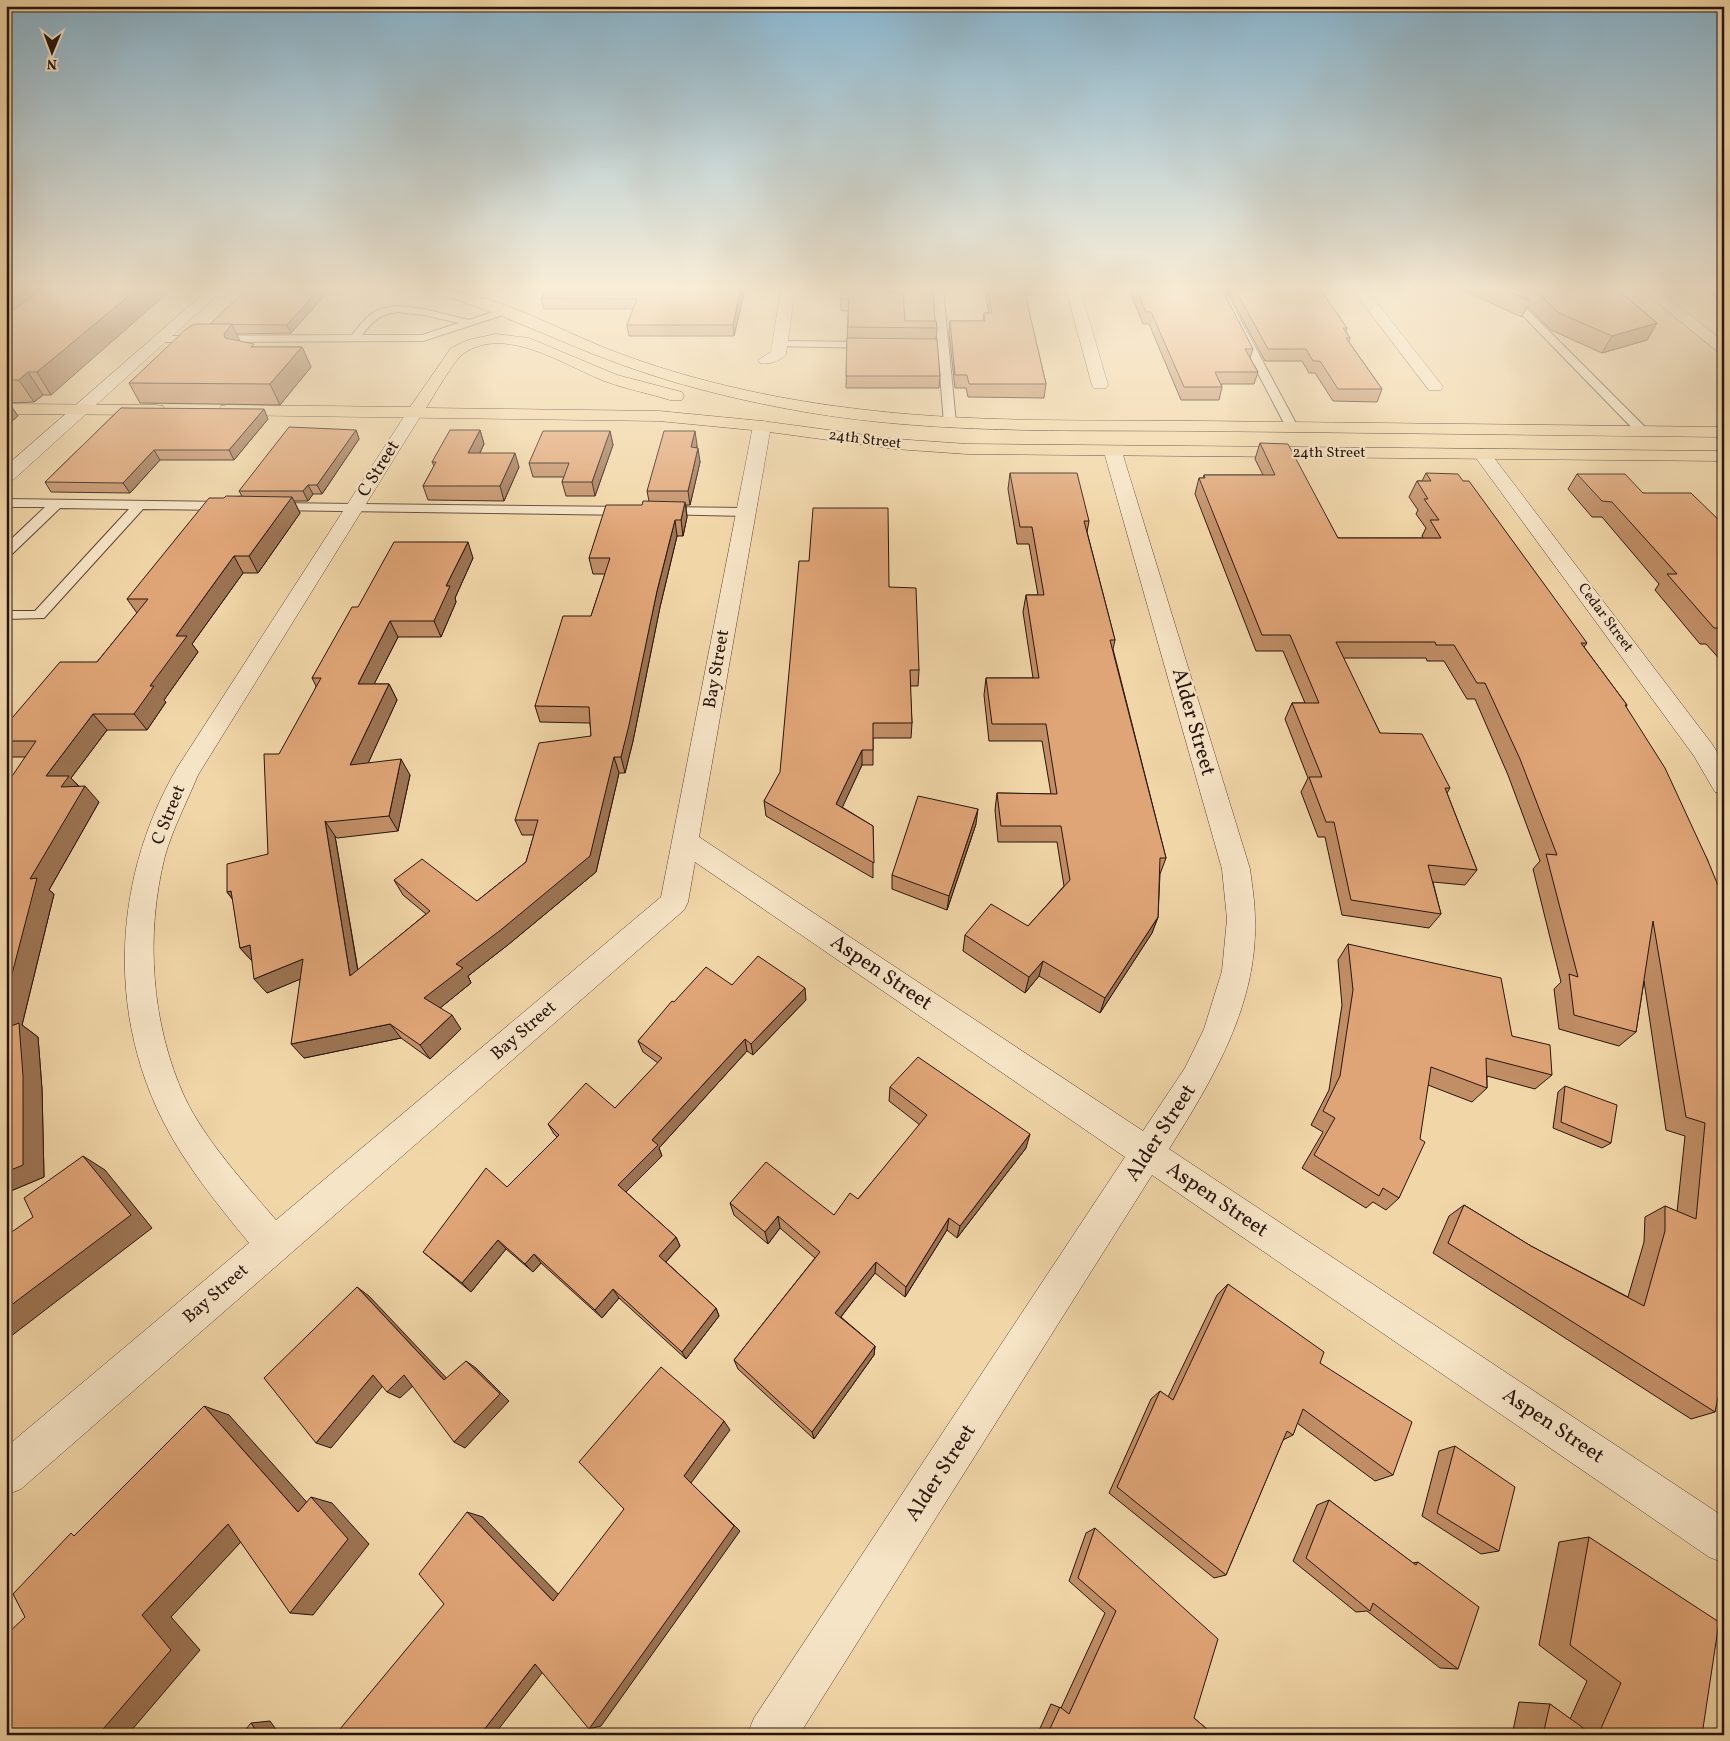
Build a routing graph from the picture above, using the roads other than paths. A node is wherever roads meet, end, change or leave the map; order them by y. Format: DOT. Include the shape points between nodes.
graph roads {
  1 [pos="125,370"];
  2 [pos="443,370"];
  3 [pos="593,370"];
  4 [pos="653,370"];
  5 [pos="941,370"];
  6 [pos="1096,370"];
  7 [pos="1262,370"];
  8 [pos="1422,370"];
  9 [pos="1582,370"];
  10 [pos="1100,385"];
  11 [pos="1435,387"];
  12 [pos="689,399"];
  13 [pos="720,406"];
  14 [pos="6,409"];
  15 [pos="80,410"];
  16 [pos="168,410"];
  17 [pos="208,410"];
  18 [pos="415,412"];
  19 [pos="849,414"];
  20 [pos="950,423"];
  21 [pos="762,426"];
  22 [pos="1292,427"];
  23 [pos="1642,431"];
  24 [pos="1724,432"];
  25 [pos="1114,452"];
  26 [pos="1482,454"];
  27 [pos="1724,456"];
  28 [pos="6,476"];
  29 [pos="6,503"];
  30 [pos="56,504"];
  31 [pos="139,505"];
  32 [pos="237,506"];
  33 [pos="256,506"];
  34 [pos="355,508"];
  35 [pos="746,512"];
  36 [pos="6,552"];
  37 [pos="6,615"];
  38 [pos="1724,784"];
  39 [pos="685,841"];
  40 [pos="1148,1153"];
  41 [pos="274,1245"];
  42 [pos="6,1474"];
  43 [pos="1724,1542"];
  44 [pos="771,1735"];
  1 -- 15 [label="street"];
  2 -- 18 [label="main road"];
  3 -- 12 [label="main road"];
  4 -- 19 [label="main road, 24th Street" via="710,388"];
  5 -- 20 [label="lane"];
  6 -- 10 [label="street"];
  7 -- 22 [label="lane"];
  8 -- 11 [label="street"];
  9 -- 23 [label="lane"];
  13 -- 19 [label="main road"];
  14 -- 15 [label="main road"];
  15 -- 16 [label="main road"];
  15 -- 28 [label="street"];
  17 -- 18 [label="main road, 24th Street"];
  18 -- 21 [label="main road, 24th Street" via="659,416"];
  18 -- 34 [label="street, C Street"];
  19 -- 20 [label="main road, 24th Street"];
  20 -- 22 [label="main road, 24th Street"];
  21 -- 25 [label="main road, 24th Street" via="928,447"];
  21 -- 35 [label="street, Bay Street"];
  22 -- 23 [label="main road, 24th Street"];
  23 -- 24 [label="main road, 24th Street"];
  25 -- 26 [label="main road, 24th Street"];
  25 -- 40 [label="street, Alder Street" via="1236,869 1241,919 1237,971 1220,1031 1196,1078"];
  26 -- 27 [label="main road, 24th Street"];
  26 -- 38 [label="street, Cedar Street" via="1703,750"];
  29 -- 30 [label="lane"];
  30 -- 31 [label="lane"];
  30 -- 36 [label="lane"];
  31 -- 32 [label="lane"];
  31 -- 37 [label="lane" via="39,615"];
  33 -- 34 [label="lane"];
  34 -- 35 [label="lane"];
  34 -- 41 [label="street, C Street" via="186,774 162,826 146,882 138,941 140,994 151,1049 176,1113 208,1166"];
  35 -- 39 [label="street, Bay Street"];
  39 -- 40 [label="street, Aspen Street"];
  39 -- 41 [label="street, Bay Street" via="674,902"];
  40 -- 43 [label="street, Aspen Street"];
  40 -- 44 [label="street, Alder Street"];
  41 -- 42 [label="street, Bay Street"];
}
